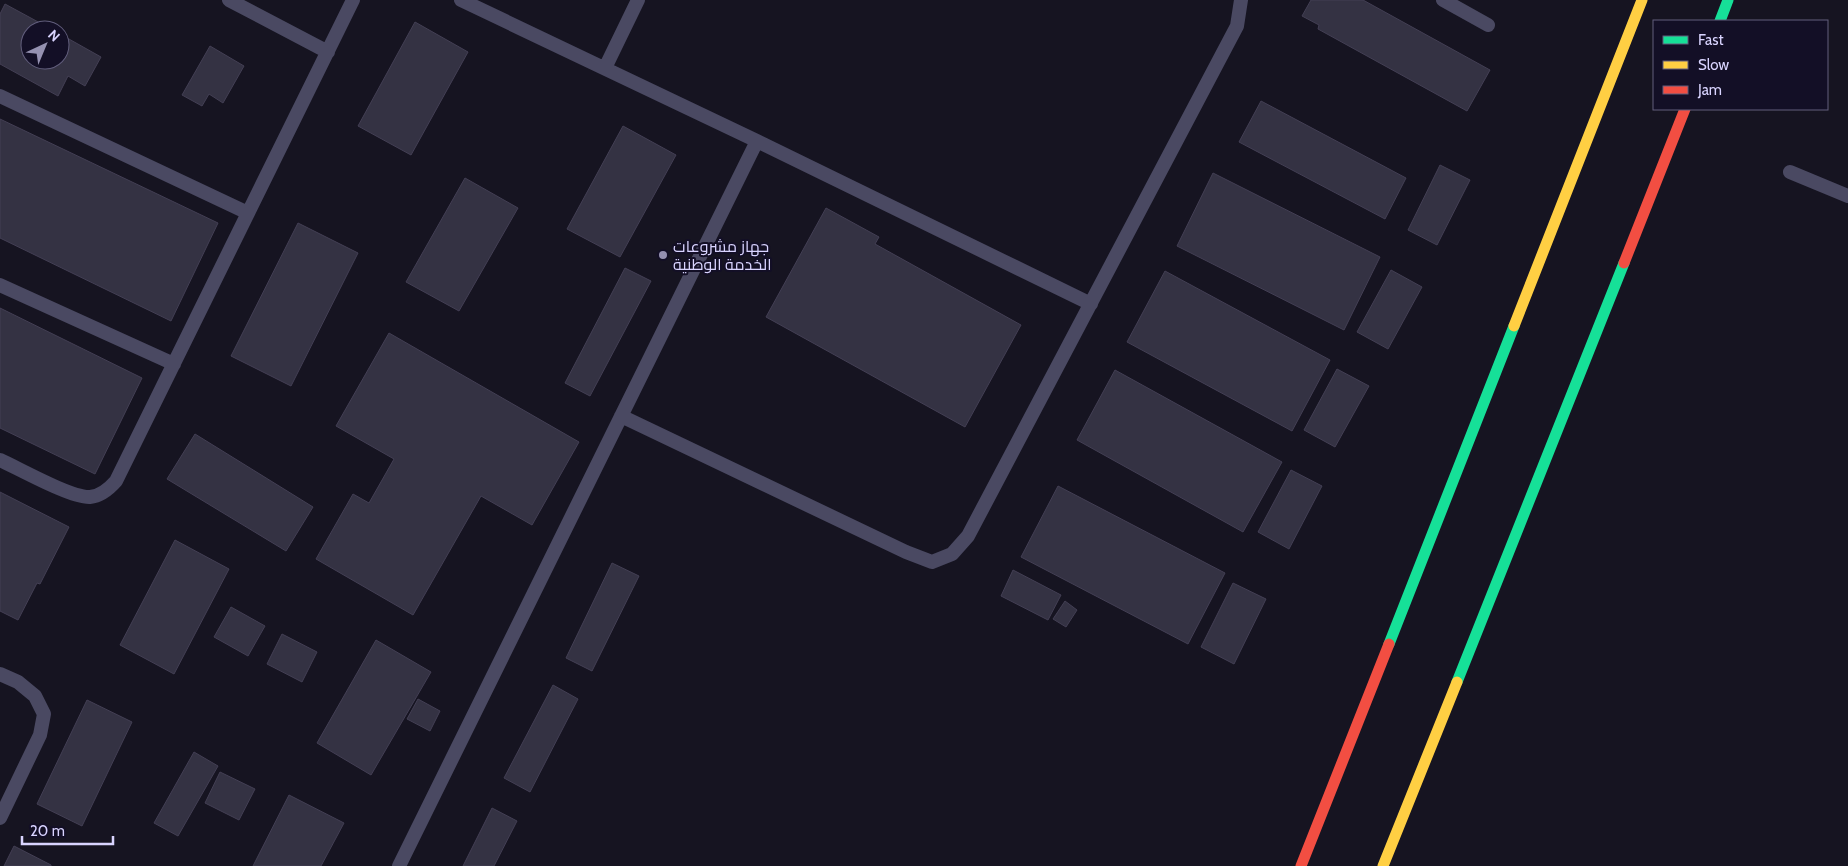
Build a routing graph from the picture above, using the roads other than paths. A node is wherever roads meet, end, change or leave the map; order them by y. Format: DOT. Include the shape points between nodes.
graph roads {
  1 [pos="229,0"];
  2 [pos="353,0"];
  3 [pos="461,0"];
  4 [pos="638,0"];
  5 [pos="1241,0"];
  6 [pos="1443,0"];
  7 [pos="1642,0"];
  8 [pos="1728,0"];
  9 [pos="1720,20"];
  10 [pos="1488,25"];
  11 [pos="328,52"];
  12 [pos="605,68"];
  13 [pos="0,96"];
  14 [pos="1685,110"];
  15 [pos="757,141"];
  16 [pos="1790,172"];
  17 [pos="1848,196"];
  18 [pos="248,213"];
  19 [pos="0,284"];
  20 [pos="1090,304"];
  21 [pos="174,364"];
  22 [pos="621,416"];
  23 [pos="0,460"];
  24 [pos="0,674"];
  25 [pos="0,818"];
  26 [pos="399,866"];
  27 [pos="1301,866"];
  28 [pos="1383,866"];
  1 -- 11 [label="lane"];
  2 -- 11 [label="lane"];
  3 -- 12 [label="lane"];
  4 -- 12 [label="lane"];
  5 -- 20 [label="lane" via="1237,26"];
  6 -- 10 [label="lane"];
  7 -- 27 [label="street"];
  8 -- 9 [label="street"];
  11 -- 18 [label="lane"];
  12 -- 15 [label="lane"];
  13 -- 18 [label="lane"];
  14 -- 28 [label="street"];
  15 -- 20 [label="lane"];
  15 -- 22 [label="lane"];
  16 -- 17 [label="lane"];
  18 -- 21 [label="lane"];
  19 -- 21 [label="lane"];
  20 -- 22 [label="lane" via="968,536 952,554 932,562"];
  21 -- 23 [label="lane" via="116,481 105,492 91,497 75,495"];
  22 -- 26 [label="lane"];
  24 -- 25 [label="lane" via="18,682 35,696 44,714 40,735"];
}
